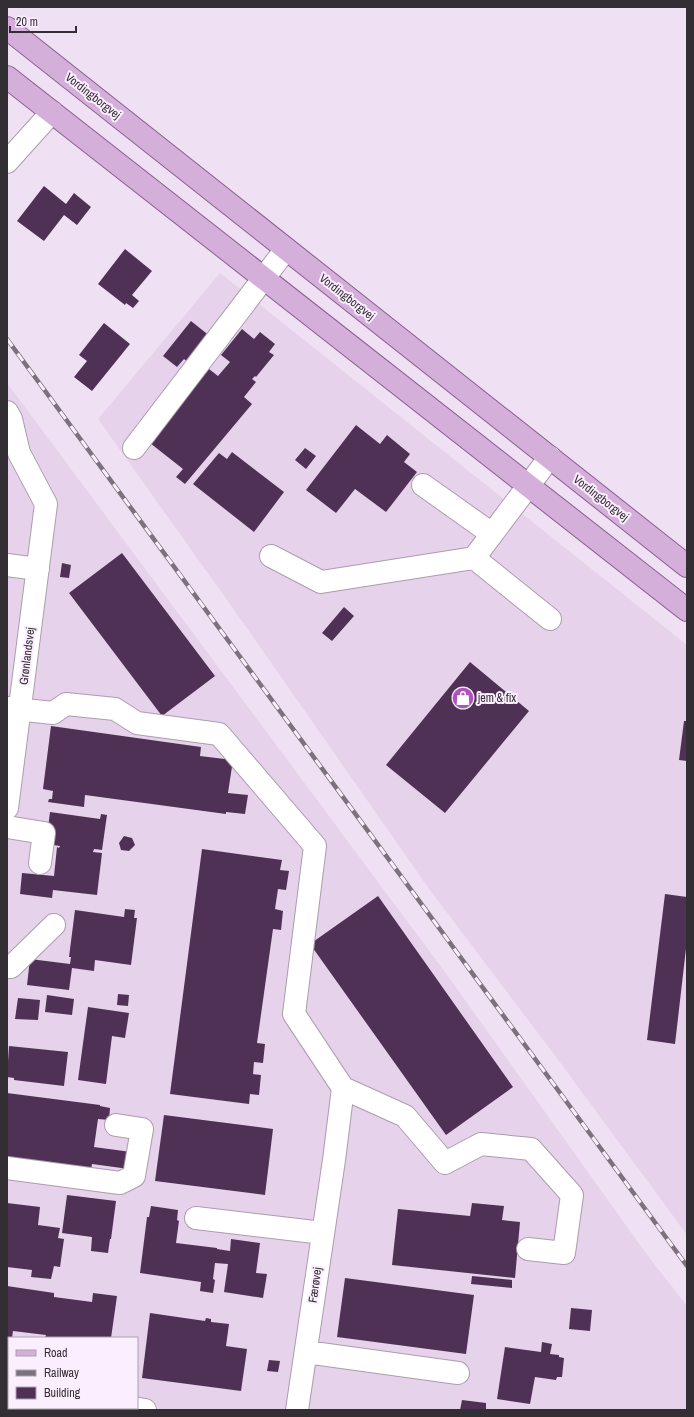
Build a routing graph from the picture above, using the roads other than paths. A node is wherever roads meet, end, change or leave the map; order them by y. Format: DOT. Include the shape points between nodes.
graph roads {
  1 [pos="7,28"];
  2 [pos="7,77"];
  3 [pos="52,112"];
  4 [pos="7,162"];
  5 [pos="286,249"];
  6 [pos="264,278"];
  7 [pos="7,412"];
  8 [pos="134,448"];
  9 [pos="550,457"];
  10 [pos="423,485"];
  11 [pos="528,486"];
  12 [pos="492,534"];
  13 [pos="271,556"];
  14 [pos="474,558"];
  15 [pos="7,565"];
  16 [pos="687,566"];
  17 [pos="38,569"];
  18 [pos="687,610"];
  19 [pos="550,619"];
  20 [pos="13,709"];
  21 [pos="10,766"];
  22 [pos="7,808"];
  23 [pos="7,827"];
  24 [pos="40,863"];
  25 [pos="54,925"];
  26 [pos="7,967"];
  27 [pos="343,1088"];
  28 [pos="116,1125"];
  29 [pos="7,1168"];
  30 [pos="196,1218"];
  31 [pos="323,1232"];
  32 [pos="528,1250"];
  33 [pos="306,1352"];
  34 [pos="458,1373"];
  35 [pos="297,1410"];
  1 -- 5 [label="main road, Vordingborgvej"];
  2 -- 3 [label="main road"];
  3 -- 4 [label="street"];
  3 -- 6 [label="main road"];
  5 -- 6 [label="street"];
  5 -- 9 [label="main road, Vordingborgvej"];
  6 -- 8 [label="street"];
  6 -- 11 [label="main road"];
  7 -- 17 [label="street, Grønlandsvej" via="11,418 19,453 46,504"];
  9 -- 11 [label="street"];
  9 -- 16 [label="main road, Vordingborgvej"];
  10 -- 12 [label="street"];
  11 -- 12 [label="street"];
  11 -- 18 [label="main road"];
  12 -- 14 [label="street"];
  13 -- 14 [label="street" via="321,582"];
  14 -- 19 [label="street"];
  15 -- 17 [label="street"];
  17 -- 20 [label="street, Grønlandsvej"];
  20 -- 21 [label="street, Grønlandsvej"];
  20 -- 27 [label="street" via="53,713 66,704 115,709 138,723 219,734 315,846 294,1014"];
  21 -- 22 [label="street, Grønlandsvej"];
  23 -- 24 [label="street" via="44,833"];
  25 -- 26 [label="street" via="11,967"];
  27 -- 31 [label="street, Færøvej"];
  27 -- 32 [label="street" via="405,1116 445,1163 481,1144 531,1149 572,1195 564,1253"];
  28 -- 29 [label="street" via="142,1129 134,1176 120,1182"];
  30 -- 31 [label="street"];
  31 -- 33 [label="street, Færøvej"];
  33 -- 34 [label="street"];
  33 -- 35 [label="street, Færøvej"];
}
